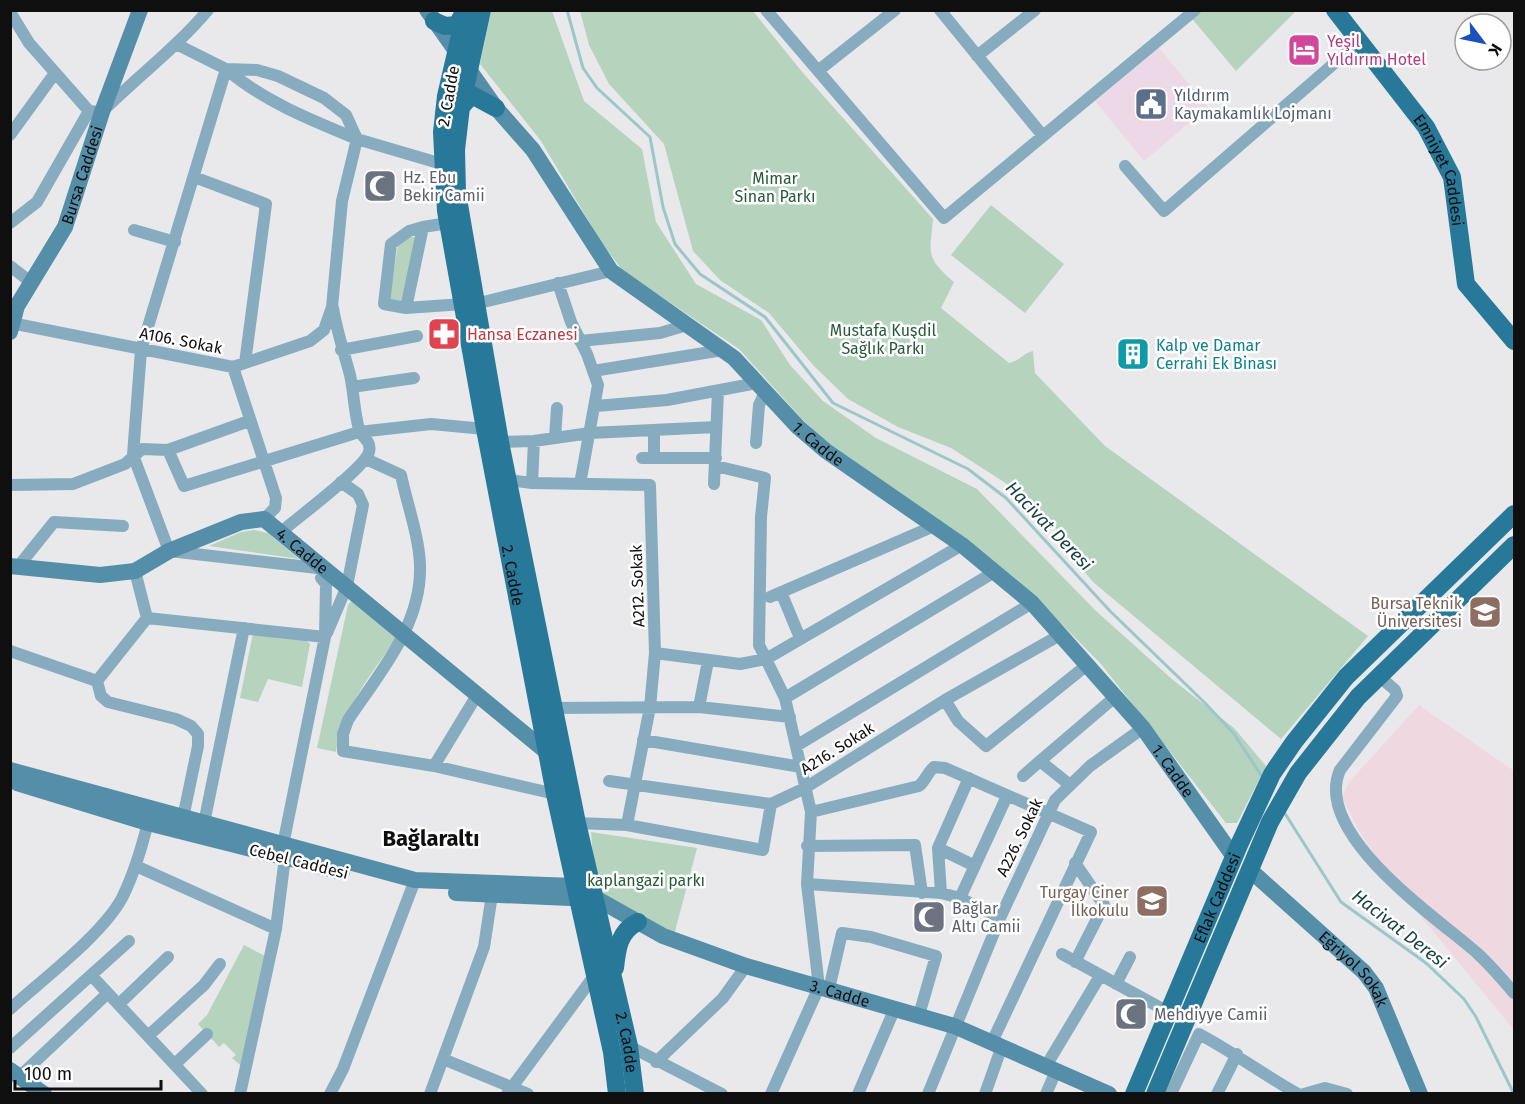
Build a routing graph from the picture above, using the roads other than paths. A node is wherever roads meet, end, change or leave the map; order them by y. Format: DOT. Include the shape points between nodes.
graph roads {
  1 [pos="140,10"];
  2 [pos="208,10"];
  3 [pos="466,10"];
  4 [pos="482,10"];
  5 [pos="765,10"];
  6 [pos="895,10"];
  7 [pos="940,10"];
  8 [pos="1035,10"];
  9 [pos="1195,10"];
  10 [pos="1335,10"];
  11 [pos="10,12"];
  12 [pos="430,16"];
  13 [pos="1360,41"];
  14 [pos="178,45"];
  15 [pos="456,55"];
  16 [pos="977,56"];
  17 [pos="226,69"];
  18 [pos="819,70"];
  19 [pos="469,72"];
  20 [pos="55,73"];
  21 [pos="461,107"];
  22 [pos="496,108"];
  23 [pos="95,111"];
  24 [pos="10,135"];
  25 [pos="1043,136"];
  26 [pos="357,139"];
  27 [pos="442,164"];
  28 [pos="1125,166"];
  29 [pos="194,177"];
  30 [pos="10,223"];
  31 [pos="448,223"];
  32 [pos="423,227"];
  33 [pos="134,230"];
  34 [pos="175,242"];
  35 [pos="10,266"];
  36 [pos="611,271"];
  37 [pos="32,283"];
  38 [pos="558,283"];
  39 [pos="469,304"];
  40 [pos="332,307"];
  41 [pos="406,308"];
  42 [pos="687,325"];
  43 [pos="11,328"];
  44 [pos="417,336"];
  45 [pos="580,341"];
  46 [pos="1515,341"];
  47 [pos="141,350"];
  48 [pos="341,350"];
  49 [pos="723,350"];
  50 [pos="245,363"];
  51 [pos="233,367"];
  52 [pos="593,371"];
  53 [pos="414,378"];
  54 [pos="352,387"];
  55 [pos="761,387"];
  56 [pos="718,391"];
  57 [pos="596,406"];
  58 [pos="557,408"];
  59 [pos="249,421"];
  60 [pos="716,427"];
  61 [pos="484,429"];
  62 [pos="654,430"];
  63 [pos="360,432"];
  64 [pos="590,433"];
  65 [pos="555,438"];
  66 [pos="534,441"];
  67 [pos="500,442"];
  68 [pos="756,443"];
  69 [pos="168,450"];
  70 [pos="134,455"];
  71 [pos="366,459"];
  72 [pos="263,460"];
  73 [pos="716,462"];
  74 [pos="508,480"];
  75 [pos="341,482"];
  76 [pos="532,483"];
  77 [pos="10,484"];
  78 [pos="580,484"];
  79 [pos="714,484"];
  80 [pos="1515,514"];
  81 [pos="264,519"];
  82 [pos="123,526"];
  83 [pos="934,526"];
  84 [pos="281,532"];
  85 [pos="962,544"];
  86 [pos="1515,545"];
  87 [pos="169,551"];
  88 [pos="14,567"];
  89 [pos="135,571"];
  90 [pos="996,571"];
  91 [pos="321,573"];
  92 [pos="347,586"];
  93 [pos="1032,603"];
  94 [pos="147,618"];
  95 [pos="1406,618"];
  96 [pos="244,628"];
  97 [pos="406,634"];
  98 [pos="1060,635"];
  99 [pos="325,637"];
  100 [pos="800,638"];
  101 [pos="10,651"];
  102 [pos="655,653"];
  103 [pos="766,659"];
  104 [pos="708,662"];
  105 [pos="1087,665"];
  106 [pos="1379,676"];
  107 [pos="97,681"];
  108 [pos="477,695"];
  109 [pos="1115,697"];
  110 [pos="1358,697"];
  111 [pos="785,698"];
  112 [pos="945,700"];
  113 [pos="650,707"];
  114 [pos="699,707"];
  115 [pos="553,708"];
  116 [pos="790,717"];
  117 [pos="1143,729"];
  118 [pos="643,740"];
  119 [pos="796,746"];
  120 [pos="548,753"];
  121 [pos="1040,761"];
  122 [pos="434,766"];
  123 [pos="801,767"];
  124 [pos="10,770"];
  125 [pos="1023,776"];
  126 [pos="969,778"];
  127 [pos="10,781"];
  128 [pos="609,781"];
  129 [pos="634,784"];
  130 [pos="1070,785"];
  131 [pos="805,788"];
  132 [pos="555,794"];
  133 [pos="1007,796"];
  134 [pos="771,804"];
  135 [pos="811,812"];
  136 [pos="1048,812"];
  137 [pos="148,823"];
  138 [pos="577,823"];
  139 [pos="192,824"];
  140 [pos="627,825"];
  141 [pos="807,846"];
  142 [pos="938,848"];
  143 [pos="284,851"];
  144 [pos="1236,851"];
  145 [pos="1075,863"];
  146 [pos="571,864"];
  147 [pos="1252,865"];
  148 [pos="136,866"];
  149 [pos="975,866"];
  150 [pos="807,884"];
  151 [pos="414,885"];
  152 [pos="546,886"];
  153 [pos="493,890"];
  154 [pos="922,892"];
  155 [pos="576,893"];
  156 [pos="941,893"];
  157 [pos="960,898"];
  158 [pos="596,899"];
  159 [pos="1000,918"];
  160 [pos="638,922"];
  161 [pos="276,929"];
  162 [pos="129,940"];
  163 [pos="1062,954"];
  164 [pos="168,957"];
  165 [pos="1130,957"];
  166 [pos="1075,962"];
  167 [pos="220,964"];
  168 [pos="746,966"];
  169 [pos="91,975"];
  170 [pos="594,975"];
  171 [pos="1100,976"];
  172 [pos="615,982"];
  173 [pos="1116,984"];
  174 [pos="824,988"];
  175 [pos="108,993"];
  176 [pos="1515,993"];
  177 [pos="118,1004"];
  178 [pos="896,1008"];
  179 [pos="10,1009"];
  180 [pos="1170,1013"];
  181 [pos="919,1015"];
  182 [pos="954,1026"];
  183 [pos="207,1034"];
  184 [pos="148,1036"];
  185 [pos="997,1044"];
  186 [pos="629,1046"];
  187 [pos="10,1047"];
  188 [pos="1237,1054"];
  189 [pos="443,1059"];
  190 [pos="656,1062"];
  191 [pos="175,1065"];
  192 [pos="1051,1068"];
  193 [pos="15,1073"];
  194 [pos="509,1090"];
  195 [pos="1324,1090"];
  196 [pos="44,1094"];
  197 [pos="202,1094"];
  198 [pos="240,1094"];
  199 [pos="330,1094"];
  200 [pos="430,1094"];
  201 [pos="528,1094"];
  202 [pos="617,1094"];
  203 [pos="635,1094"];
  204 [pos="722,1094"];
  205 [pos="771,1094"];
  206 [pos="858,1094"];
  207 [pos="928,1094"];
  208 [pos="985,1094"];
  209 [pos="1046,1094"];
  210 [pos="1109,1094"];
  211 [pos="1134,1094"];
  212 [pos="1155,1094"];
  213 [pos="1171,1094"];
  214 [pos="1216,1094"];
  215 [pos="1298,1094"];
  216 [pos="1304,1094"];
  217 [pos="1347,1094"];
  218 [pos="1420,1094"];
  1 -- 23 [label="main road, Bursa Caddesi"];
  2 -- 14 [label="street"];
  3 -- 12 [label="main road" via="457,25 445,26"];
  3 -- 15 [label="main road, 2. Cadde"];
  4 -- 19 [label="main road, 2. Cadde"];
  5 -- 18 [label="street"];
  6 -- 18 [label="street"];
  7 -- 16 [label="street"];
  8 -- 16 [label="street"];
  9 -- 25 [label="street"];
  10 -- 13 [label="main road, Emniyet Caddesi"];
  11 -- 20 [label="street" via="29,43"];
  12 -- 15 [label="main road, 1. Cadde"];
  13 -- 28 [label="street" via="1164,211"];
  13 -- 46 [label="main road, Emniyet Caddesi" via="1426,127 1452,177 1466,284"];
  14 -- 17 [label="street"];
  14 -- 23 [label="street"];
  15 -- 19 [label="main road, 1. Cadde"];
  15 -- 27 [label="main road, 2. Cadde" via="444,114"];
  16 -- 25 [label="street"];
  17 -- 26 [label="street" via="244,85"];
  17 -- 26 [label="street" via="257,70 278,76 324,98 346,115"];
  17 -- 29 [label="street"];
  18 -- 25 [label="street" via="944,218"];
  19 -- 21 [label="main road, 2. Cadde"];
  19 -- 22 [label="main road, 1. Cadde"];
  20 -- 23 [label="street"];
  20 -- 24 [label="street"];
  21 -- 22 [label="main road" via="472,95"];
  21 -- 39 [label="main road, 2. Cadde" via="457,193"];
  22 -- 36 [label="main road, 1. Cadde" via="534,150"];
  23 -- 30 [label="street" via="37,202"];
  23 -- 37 [label="main road, Bursa Caddesi" via="65,227"];
  26 -- 27 [label="street"];
  26 -- 40 [label="street, A106. Sokak" via="342,201"];
  27 -- 31 [label="main road, 2. Cadde"];
  29 -- 34 [label="street"];
  29 -- 50 [label="street" via="266,204"];
  31 -- 32 [label="street"];
  31 -- 39 [label="main road, 2. Cadde"];
  32 -- 41 [label="street"];
  32 -- 41 [label="street" via="409,231 391,244 384,304"];
  33 -- 34 [label="street"];
  34 -- 47 [label="street"];
  35 -- 37 [label="street"];
  36 -- 38 [label="street"];
  36 -- 42 [label="main road, 1. Cadde"];
  37 -- 43 [label="main road, Bursa Caddesi" via="16,306"];
  38 -- 39 [label="street"];
  38 -- 45 [label="street"];
  39 -- 41 [label="street"];
  39 -- 61 [label="main road, 2. Cadde"];
  39 -- 67 [label="main road, 2. Cadde"];
  40 -- 48 [label="street"];
  40 -- 50 [label="street, A106. Sokak" via="324,330 310,341"];
  42 -- 45 [label="street" via="660,333"];
  42 -- 49 [label="main road, 1. Cadde"];
  43 -- 47 [label="street, A106. Sokak"];
  44 -- 48 [label="street"];
  45 -- 52 [label="street"];
  47 -- 51 [label="street, A106. Sokak"];
  47 -- 70 [label="street"];
  48 -- 54 [label="street"];
  49 -- 52 [label="street"];
  49 -- 55 [label="main road, 1. Cadde"];
  50 -- 51 [label="street, A106. Sokak"];
  51 -- 59 [label="street"];
  52 -- 57 [label="street" via="598,385"];
  53 -- 54 [label="street"];
  54 -- 63 [label="street"];
  55 -- 56 [label="street"];
  55 -- 68 [label="street"];
  55 -- 83 [label="main road, 1. Cadde" via="826,451"];
  56 -- 57 [label="street"];
  56 -- 60 [label="street"];
  57 -- 64 [label="street"];
  58 -- 65 [label="street"];
  59 -- 69 [label="street"];
  59 -- 72 [label="street"];
  60 -- 62 [label="street"];
  60 -- 73 [label="street"];
  61 -- 63 [label="street" via="431,424"];
  61 -- 120 [label="main road, 2. Cadde"];
  62 -- 64 [label="street"];
  62 -- 73 [label="street" via="648,458"];
  63 -- 71 [label="street" via="369,442"];
  63 -- 72 [label="street"];
  64 -- 65 [label="street"];
  64 -- 78 [label="street"];
  65 -- 66 [label="street"];
  66 -- 67 [label="street"];
  66 -- 76 [label="street"];
  67 -- 74 [label="main road, 2. Cadde"];
  69 -- 70 [label="street" via="142,449"];
  69 -- 72 [label="street" via="184,486"];
  70 -- 77 [label="street" via="109,472 73,484"];
  70 -- 87 [label="street"];
  71 -- 75 [label="street"];
  71 -- 97 [label="street" via="401,475 420,564 418,593"];
  72 -- 81 [label="street" via="276,498 275,507"];
  73 -- 79 [label="street"];
  73 -- 103 [label="street" via="765,478 758,632"];
  74 -- 76 [label="street, A212. Sokak"];
  74 -- 115 [label="main road, 2. Cadde"];
  75 -- 84 [label="street"];
  75 -- 92 [label="street" via="358,494 363,506"];
  76 -- 78 [label="street, A212. Sokak"];
  78 -- 102 [label="street, A212. Sokak" via="650,485"];
  80 -- 95 [label="main road, Eflak Caddesi"];
  81 -- 84 [label="main road, 4. Cadde"];
  81 -- 87 [label="main road, 4. Cadde" via="241,522"];
  82 -- 88 [label="street" via="54,522"];
  83 -- 85 [label="main road, 1. Cadde"];
  83 -- 100 [label="street" via="775,595"];
  84 -- 91 [label="main road, 4. Cadde"];
  85 -- 90 [label="main road, 1. Cadde"];
  85 -- 100 [label="street"];
  86 -- 106 [label="main road"];
  87 -- 89 [label="main road, 4. Cadde"];
  87 -- 91 [label="street"];
  88 -- 89 [label="main road, 4. Cadde" via="100,575"];
  89 -- 94 [label="street"];
  90 -- 93 [label="main road, 1. Cadde"];
  90 -- 111 [label="street"];
  91 -- 92 [label="main road, 4. Cadde"];
  91 -- 99 [label="street"];
  92 -- 97 [label="main road, 4. Cadde"];
  92 -- 99 [label="street"];
  93 -- 98 [label="main road, 1. Cadde"];
  93 -- 119 [label="street"];
  94 -- 96 [label="street"];
  94 -- 107 [label="street"];
  95 -- 110 [label="main road" via="1410,624 1408,633 1364,679"];
  95 -- 144 [label="main road, Eflak Caddesi" via="1316,712 1272,774"];
  96 -- 99 [label="street"];
  96 -- 139 [label="street"];
  97 -- 108 [label="main road, 4. Cadde"];
  97 -- 122 [label="street" via="348,720 342,734 343,751"];
  98 -- 105 [label="main road, 1. Cadde"];
  98 -- 112 [label="street, A216. Sokak"];
  99 -- 143 [label="street"];
  100 -- 103 [label="street"];
  101 -- 107 [label="street"];
  102 -- 104 [label="street"];
  102 -- 113 [label="street, A212. Sokak"];
  103 -- 104 [label="street" via="740,664"];
  103 -- 111 [label="street"];
  104 -- 114 [label="street"];
  105 -- 109 [label="main road, 1. Cadde"];
  105 -- 112 [label="street" via="986,746 958,721"];
  106 -- 110 [label="main road"];
  106 -- 176 [label="street" via="1397,696 1340,770 1334,784 1340,814 1368,855 1396,885 1479,955"];
  107 -- 139 [label="street" via="101,696 108,702 176,719 198,734"];
  108 -- 120 [label="main road, 4. Cadde"];
  108 -- 122 [label="street"];
  109 -- 117 [label="main road, 1. Cadde"];
  109 -- 121 [label="street"];
  110 -- 147 [label="main road, Eflak Caddesi" via="1283,796"];
  111 -- 116 [label="street"];
  112 -- 131 [label="street, A216. Sokak"];
  113 -- 114 [label="street"];
  113 -- 115 [label="street"];
  113 -- 118 [label="street, A212. Sokak"];
  114 -- 116 [label="street"];
  115 -- 138 [label="main road, 2. Cadde"];
  116 -- 119 [label="street"];
  117 -- 130 [label="street, A226. Sokak"];
  117 -- 144 [label="main road, 1. Cadde"];
  118 -- 123 [label="street"];
  118 -- 129 [label="street, A212. Sokak"];
  119 -- 123 [label="street"];
  120 -- 132 [label="main road, 2. Cadde"];
  121 -- 125 [label="street"];
  121 -- 130 [label="street"];
  122 -- 132 [label="street"];
  123 -- 131 [label="street"];
  124 -- 139 [label="main road, Cebel Caddesi"];
  126 -- 133 [label="street"];
  126 -- 135 [label="street" via="934,767 919,786"];
  126 -- 142 [label="street"];
  127 -- 137 [label="main road, Cebel Caddesi"];
  128 -- 129 [label="street"];
  129 -- 134 [label="street"];
  129 -- 140 [label="street, A212. Sokak"];
  130 -- 136 [label="street, A226. Sokak"];
  131 -- 134 [label="street, A216. Sokak"];
  131 -- 135 [label="street"];
  132 -- 146 [label="main road, 2. Cadde"];
  133 -- 136 [label="street"];
  133 -- 149 [label="street"];
  134 -- 140 [label="street" via="763,850"];
  135 -- 141 [label="street"];
  136 -- 145 [label="street" via="1091,832"];
  136 -- 159 [label="street, A226. Sokak"];
  137 -- 139 [label="main road, Cebel Caddesi"];
  137 -- 148 [label="street"];
  138 -- 140 [label="street"];
  138 -- 158 [label="main road, 2. Cadde"];
  139 -- 143 [label="main road, Cebel Caddesi"];
  141 -- 150 [label="street"];
  141 -- 154 [label="street" via="915,845"];
  142 -- 149 [label="street"];
  142 -- 156 [label="street"];
  143 -- 151 [label="main road, Cebel Caddesi"];
  143 -- 161 [label="street"];
  144 -- 180 [label="main road, Eflak Caddesi"];
  145 -- 166 [label="street" via="1104,905"];
  145 -- 185 [label="street"];
  146 -- 152 [label="main road" via="558,880"];
  146 -- 155 [label="main road, 2. Cadde"];
  147 -- 212 [label="main road, Eflak Caddesi"];
  147 -- 218 [label="main road, Eğriyol Sokak" via="1376,988"];
  148 -- 161 [label="street"];
  148 -- 179 [label="street" via="121,900 96,930"];
  149 -- 157 [label="street"];
  150 -- 154 [label="street"];
  150 -- 174 [label="street"];
  151 -- 153 [label="main road, Cebel Caddesi"];
  151 -- 199 [label="street" via="343,1070"];
  152 -- 153 [label="main road, Cebel Caddesi"];
  152 -- 155 [label="main road, Cebel Caddesi"];
  153 -- 155 [label="main road, Cebel Caddesi"];
  153 -- 189 [label="street" via="484,947"];
  154 -- 156 [label="street"];
  155 -- 158 [label="main road, 3. Cadde"];
  155 -- 170 [label="main road, 2. Cadde"];
  156 -- 157 [label="street"];
  157 -- 159 [label="street"];
  158 -- 160 [label="main road, 3. Cadde"];
  158 -- 172 [label="main road, 2. Cadde"];
  159 -- 182 [label="street, A226. Sokak"];
  160 -- 168 [label="main road, 3. Cadde" via="663,936"];
  160 -- 172 [label="main road" via="630,926 618,946"];
  161 -- 198 [label="street"];
  162 -- 169 [label="street"];
  163 -- 166 [label="street"];
  164 -- 177 [label="street"];
  165 -- 173 [label="street"];
  166 -- 171 [label="street"];
  167 -- 184 [label="street" via="204,985"];
  168 -- 174 [label="main road, 3. Cadde"];
  168 -- 190 [label="street" via="723,998"];
  169 -- 175 [label="street"];
  169 -- 187 [label="street"];
  170 -- 194 [label="street"];
  170 -- 202 [label="main road, 2. Cadde" via="612,1052"];
  171 -- 173 [label="street"];
  171 -- 192 [label="street"];
  172 -- 186 [label="main road, 2. Cadde"];
  173 -- 180 [label="street"];
  174 -- 178 [label="main road, 3. Cadde"];
  174 -- 181 [label="street" via="842,933 871,937 936,956"];
  174 -- 205 [label="street"];
  175 -- 177 [label="street"];
  175 -- 193 [label="street"];
  177 -- 184 [label="street"];
  178 -- 181 [label="main road, 3. Cadde"];
  178 -- 206 [label="street"];
  180 -- 211 [label="main road, Eflak Caddesi"];
  181 -- 182 [label="main road, 3. Cadde"];
  182 -- 185 [label="main road, 3. Cadde"];
  182 -- 207 [label="street, A226. Sokak"];
  183 -- 191 [label="street"];
  184 -- 191 [label="street"];
  185 -- 192 [label="main road, 3. Cadde"];
  185 -- 208 [label="street"];
  186 -- 190 [label="street"];
  186 -- 203 [label="main road, 2. Cadde"];
  188 -- 213 [label="street" via="1199,1034"];
  188 -- 214 [label="street"];
  188 -- 215 [label="street"];
  189 -- 194 [label="street"];
  189 -- 200 [label="street"];
  190 -- 204 [label="street"];
  191 -- 197 [label="street"];
  192 -- 209 [label="street"];
  192 -- 210 [label="main road, 3. Cadde"];
  193 -- 196 [label="main road"];
  194 -- 201 [label="street"];
  195 -- 216 [label="street"];
  195 -- 217 [label="street"];
}
